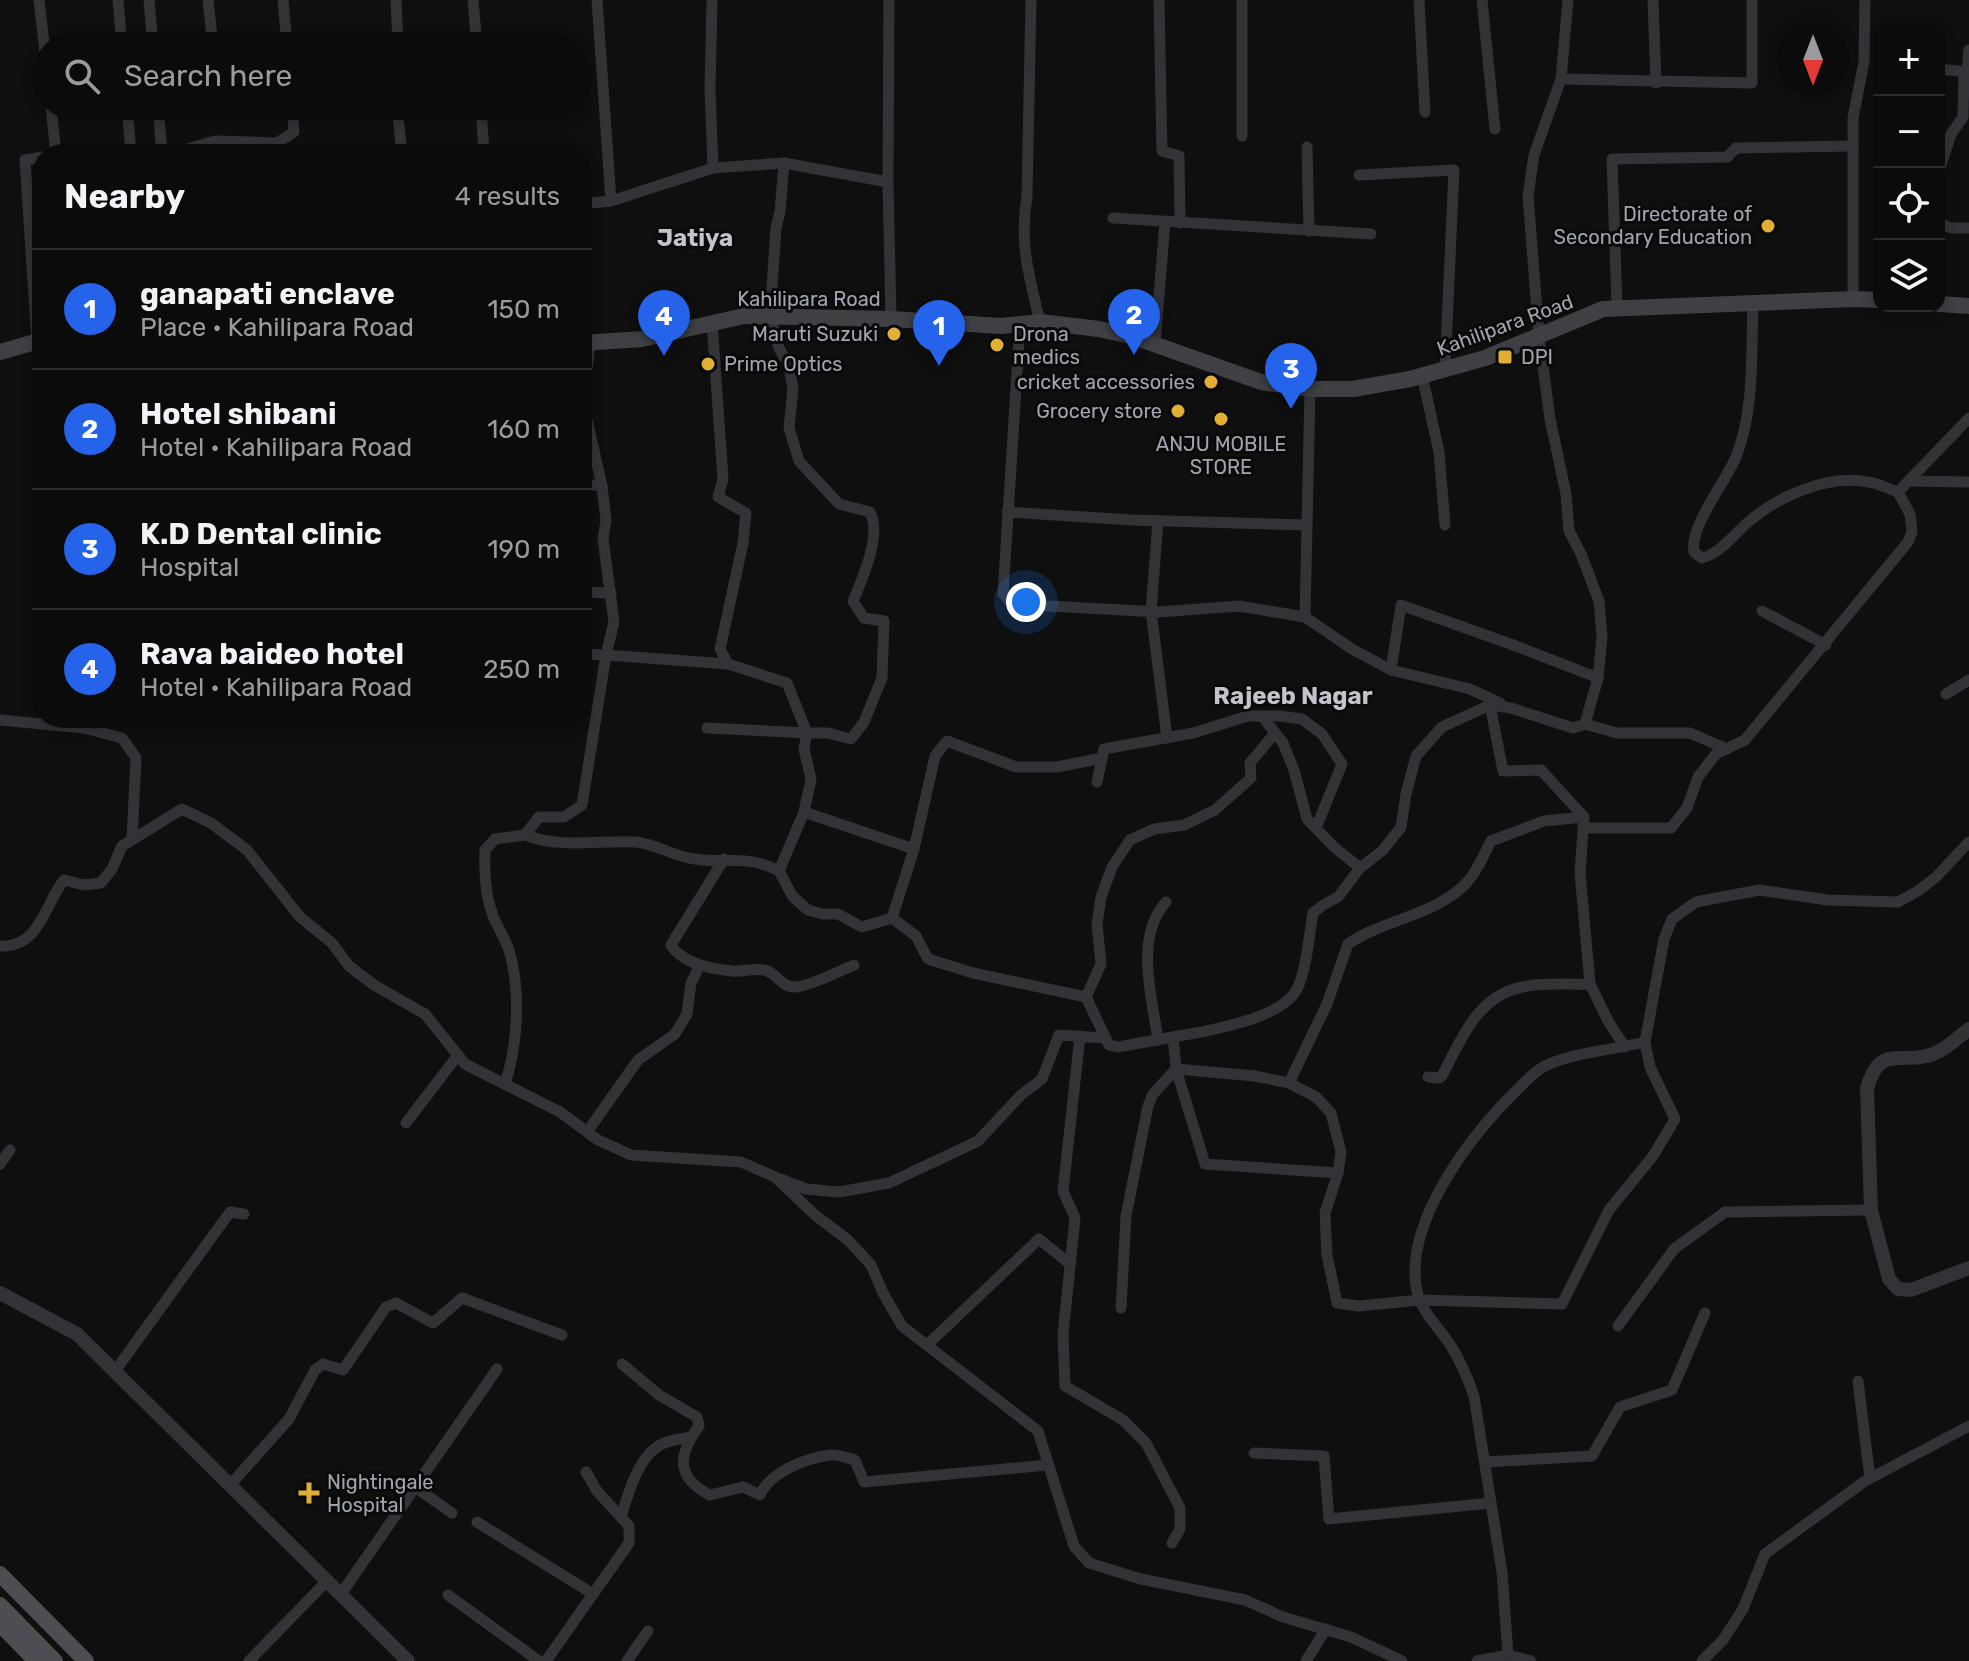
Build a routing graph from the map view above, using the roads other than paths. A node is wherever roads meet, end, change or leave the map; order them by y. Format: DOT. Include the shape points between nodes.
graph roads {
  1 [pos="39,0"];
  2 [pos="118,0"];
  3 [pos="149,0"];
  4 [pos="208,0"];
  5 [pos="283,0"];
  6 [pos="396,0"];
  7 [pos="473,0"];
  8 [pos="597,0"];
  9 [pos="712,0"];
  10 [pos="889,0"];
  11 [pos="1031,0"];
  12 [pos="1159,0"];
  13 [pos="1242,0"];
  14 [pos="1419,0"];
  15 [pos="1482,0"];
  16 [pos="1568,0"];
  17 [pos="1653,0"];
  18 [pos="1752,0"];
  19 [pos="1865,0"];
  20 [pos="43,32"];
  21 [pos="121,32"];
  22 [pos="152,32"];
  23 [pos="211,32"];
  24 [pos="286,32"];
  25 [pos="397,32"];
  26 [pos="476,32"];
  27 [pos="1969,50"];
  28 [pos="1864,62"];
  29 [pos="1873,63"];
  30 [pos="1945,70"];
  31 [pos="1967,72"];
  32 [pos="1561,79"];
  33 [pos="1656,83"];
  34 [pos="1425,112"];
  35 [pos="1966,117"];
  36 [pos="52,120"];
  37 [pos="128,120"];
  38 [pos="159,120"];
  39 [pos="293,120"];
  40 [pos="398,120"];
  41 [pos="482,120"];
  42 [pos="1495,129"];
  43 [pos="1242,136"];
  44 [pos="55,144"];
  45 [pos="130,144"];
  46 [pos="161,144"];
  47 [pos="209,144"];
  48 [pos="238,144"];
  49 [pos="282,144"];
  50 [pos="401,144"];
  51 [pos="483,144"];
  52 [pos="1853,146"];
  53 [pos="1307,147"];
  54 [pos="32,159"];
  55 [pos="784,163"];
  56 [pos="713,168"];
  57 [pos="1940,168"];
  58 [pos="1359,175"];
  59 [pos="888,182"];
  60 [pos="611,201"];
  61 [pos="592,203"];
  62 [pos="1113,218"];
  63 [pos="1165,222"];
  64 [pos="1180,223"];
  65 [pos="1945,226"];
  66 [pos="1969,228"];
  67 [pos="1309,231"];
  68 [pos="1371,234"];
  69 [pos="32,244"];
  70 [pos="1853,299"];
  71 [pos="1873,300"];
  72 [pos="1753,302"];
  73 [pos="1945,304"];
  74 [pos="1969,306"];
  75 [pos="1617,307"];
  76 [pos="770,316"];
  77 [pos="891,319"];
  78 [pos="712,322"];
  79 [pos="1040,322"];
  80 [pos="1020,324"];
  81 [pos="1539,336"];
  82 [pos="32,343"];
  83 [pos="592,343"];
  84 [pos="1155,344"];
  85 [pos="0,352"];
  86 [pos="1445,369"];
  87 [pos="1422,375"];
  88 [pos="1310,389"];
  89 [pos="1969,418"];
  90 [pos="592,442"];
  91 [pos="1909,481"];
  92 [pos="1969,482"];
  93 [pos="592,485"];
  94 [pos="602,486"];
  95 [pos="1898,492"];
  96 [pos="1007,512"];
  97 [pos="1158,521"];
  98 [pos="1306,525"];
  99 [pos="1445,525"];
  100 [pos="592,592"];
  101 [pos="611,593"];
  102 [pos="1151,611"];
  103 [pos="1762,611"];
  104 [pos="1305,617"];
  105 [pos="1826,645"];
  106 [pos="592,654"];
  107 [pos="606,655"];
  108 [pos="728,664"];
  109 [pos="1391,670"];
  110 [pos="1598,678"];
  111 [pos="1969,680"];
  112 [pos="1946,694"];
  113 [pos="1490,705"];
  114 [pos="1511,708"];
  115 [pos="1262,716"];
  116 [pos="2,719"];
  117 [pos="32,722"];
  118 [pos="1585,724"];
  119 [pos="84,728"];
  120 [pos="707,728"];
  121 [pos="807,733"];
  122 [pos="1275,733"];
  123 [pos="1167,738"];
  124 [pos="1727,749"];
  125 [pos="1102,758"];
  126 [pos="1097,782"];
  127 [pos="804,812"];
  128 [pos="1583,823"];
  129 [pos="1316,828"];
  130 [pos="525,835"];
  131 [pos="132,840"];
  132 [pos="1969,842"];
  133 [pos="914,849"];
  134 [pos="724,859"];
  135 [pos="1360,868"];
  136 [pos="779,871"];
  137 [pos="1166,902"];
  138 [pos="892,918"];
  139 [pos="0,946"];
  140 [pos="700,965"];
  141 [pos="854,965"];
  142 [pos="1590,984"];
  143 [pos="1086,997"];
  144 [pos="1969,1029"];
  145 [pos="1080,1036"];
  146 [pos="1173,1037"];
  147 [pos="1104,1038"];
  148 [pos="1158,1040"];
  149 [pos="1645,1042"];
  150 [pos="1625,1047"];
  151 [pos="458,1055"];
  152 [pos="1176,1069"];
  153 [pos="1428,1077"];
  154 [pos="1289,1083"];
  155 [pos="505,1084"];
  156 [pos="406,1123"];
  157 [pos="587,1132"];
  158 [pos="10,1150"];
  159 [pos="0,1164"];
  160 [pos="1338,1173"];
  161 [pos="775,1177"];
  162 [pos="1871,1210"];
  163 [pos="244,1214"];
  164 [pos="1070,1264"];
  165 [pos="1969,1268"];
  166 [pos="0,1293"];
  167 [pos="1420,1300"];
  168 [pos="1121,1308"];
  169 [pos="1705,1313"];
  170 [pos="1618,1326"];
  171 [pos="562,1335"];
  172 [pos="927,1345"];
  173 [pos="622,1364"];
  174 [pos="497,1369"];
  175 [pos="115,1371"];
  176 [pos="1858,1381"];
  177 [pos="1969,1426"];
  178 [pos="691,1437"];
  179 [pos="1254,1453"];
  180 [pos="1485,1462"];
  181 [pos="1048,1465"];
  182 [pos="586,1472"];
  183 [pos="1870,1478"];
  184 [pos="230,1485"];
  185 [pos="415,1487"];
  186 [pos="1491,1503"];
  187 [pos="452,1513"];
  188 [pos="621,1517"];
  189 [pos="477,1522"];
  190 [pos="1172,1543"];
  191 [pos="0,1574"];
  192 [pos="327,1581"];
  193 [pos="0,1589"];
  194 [pos="341,1594"];
  195 [pos="593,1594"];
  196 [pos="448,1595"];
  197 [pos="0,1605"];
  198 [pos="0,1624"];
  199 [pos="1326,1629"];
  200 [pos="648,1631"];
  201 [pos="1508,1655"];
  202 [pos="36,1661"];
  203 [pos="55,1661"];
  204 [pos="70,1661"];
  205 [pos="86,1661"];
  206 [pos="249,1661"];
  207 [pos="408,1661"];
  208 [pos="539,1661"];
  209 [pos="546,1661"];
  210 [pos="627,1661"];
  211 [pos="1306,1661"];
  212 [pos="1402,1661"];
  213 [pos="1477,1661"];
  214 [pos="1531,1661"];
  215 [pos="1702,1661"];
  1 -- 20 [label="street"];
  2 -- 21 [label="street"];
  3 -- 22 [label="street"];
  4 -- 23 [label="street"];
  5 -- 24 [label="street"];
  6 -- 25 [label="street"];
  7 -- 26 [label="street"];
  8 -- 60 [label="street"];
  9 -- 56 [label="street"];
  10 -- 59 [label="street"];
  11 -- 79 [label="street" via="1023,247"];
  12 -- 64 [label="street" via="1162,151 1179,156"];
  13 -- 43 [label="street"];
  14 -- 34 [label="street"];
  15 -- 42 [label="street"];
  16 -- 32 [label="street"];
  17 -- 33 [label="street"];
  18 -- 33 [label="street" via="1752,83"];
  19 -- 28 [label="street"];
  27 -- 31 [label="street"];
  28 -- 29 [label="street"];
  28 -- 52 [label="street"];
  30 -- 31 [label="street"];
  31 -- 35 [label="street"];
  32 -- 33 [label="street"];
  32 -- 81 [label="street" via="1534,155 1528,196"];
  35 -- 57 [label="street" via="1951,134"];
  36 -- 44 [label="street"];
  37 -- 45 [label="street"];
  38 -- 46 [label="street"];
  39 -- 49 [label="street" via="294,132"];
  40 -- 50 [label="street"];
  41 -- 51 [label="street"];
  47 -- 48 [label="street"];
  52 -- 70 [label="street"];
  52 -- 75 [label="street" via="1736,148 1727,157 1612,159"];
  53 -- 67 [label="street"];
  54 -- 69 [label="street" via="25,160"];
  55 -- 56 [label="street"];
  55 -- 59 [label="street"];
  55 -- 76 [label="street"];
  56 -- 60 [label="street"];
  58 -- 86 [label="street" via="1454,170"];
  59 -- 77 [label="street"];
  60 -- 61 [label="street"];
  62 -- 63 [label="street"];
  63 -- 64 [label="street"];
  63 -- 84 [label="street"];
  64 -- 67 [label="street"];
  65 -- 66 [label="street"];
  67 -- 68 [label="street"];
  70 -- 71 [label="main road, Kahilipara Road"];
  70 -- 72 [label="main road, Kahilipara Road"];
  72 -- 75 [label="main road, Kahilipara Road"];
  72 -- 95 [label="street" via="1744,432 1725,479 1696,528 1694,552 1702,558 1712,555 1776,501 1801,490 1867,481"];
  73 -- 74 [label="main road"];
  75 -- 81 [label="main road, Kahilipara Road"];
  76 -- 77 [label="main road, Kahilipara Road"];
  76 -- 78 [label="main road, Kahilipara Road"];
  76 -- 121 [label="street" via="789,366 789,428 799,461 839,504 870,512 875,522 866,571 853,601 864,618 884,621 882,678 864,722 851,739"];
  77 -- 80 [label="main road, Kahilipara Road"];
  78 -- 83 [label="main road, Kahilipara Road" via="642,339"];
  78 -- 108 [label="street" via="723,479 718,497 746,513 720,649"];
  79 -- 80 [label="main road, Kahilipara Road"];
  79 -- 84 [label="main road, Kahilipara Road" via="1099,329"];
  80 -- 96 [label="street"];
  81 -- 86 [label="main road, Kahilipara Road"];
  81 -- 110 [label="street" via="1569,531 1599,601"];
  82 -- 85 [label="main road"];
  84 -- 88 [label="main road, Kahilipara Road" via="1261,382"];
  86 -- 87 [label="main road, Kahilipara Road"];
  87 -- 88 [label="main road, Kahilipara Road" via="1353,389"];
  87 -- 99 [label="street" via="1439,452"];
  88 -- 98 [label="street"];
  89 -- 91 [label="street"];
  90 -- 94 [label="street"];
  91 -- 92 [label="street"];
  91 -- 95 [label="street"];
  93 -- 94 [label="street"];
  94 -- 101 [label="street"];
  95 -- 105 [label="street" via="1910,514 1908,542"];
  96 -- 97 [label="street"];
  96 -- 102 [label="street" via="1003,594 1012,604"];
  97 -- 98 [label="street"];
  97 -- 102 [label="street"];
  98 -- 104 [label="street"];
  100 -- 101 [label="street"];
  101 -- 107 [label="street" via="614,622"];
  102 -- 104 [label="street" via="1239,606"];
  102 -- 123 [label="street"];
  103 -- 105 [label="street"];
  104 -- 109 [label="street"];
  105 -- 124 [label="street" via="1745,740"];
  106 -- 107 [label="street"];
  107 -- 108 [label="street"];
  107 -- 130 [label="street" via="582,805 564,817 539,817"];
  108 -- 121 [label="street" via="787,683"];
  109 -- 110 [label="street" via="1401,605"];
  109 -- 114 [label="street" via="1470,689"];
  110 -- 118 [label="street"];
  111 -- 112 [label="street"];
  113 -- 114 [label="street"];
  113 -- 128 [label="street" via="1503,771 1541,770"];
  113 -- 135 [label="street" via="1442,727 1416,756 1401,827"];
  114 -- 118 [label="street" via="1573,728"];
  115 -- 122 [label="street"];
  115 -- 123 [label="street"];
  115 -- 129 [label="street" via="1302,719 1322,734 1342,764"];
  116 -- 117 [label="street"];
  118 -- 124 [label="street" via="1617,733 1690,733"];
  119 -- 131 [label="street" via="122,738 136,758"];
  120 -- 121 [label="street"];
  121 -- 127 [label="street" via="804,749 811,779"];
  122 -- 129 [label="street" via="1294,770 1307,819"];
  122 -- 143 [label="street" via="1250,763 1251,778 1215,810 1130,840 1101,897 1101,964"];
  123 -- 125 [label="street" via="1104,749"];
  124 -- 128 [label="street" via="1716,754 1698,777 1687,808 1671,828"];
  125 -- 126 [label="street"];
  125 -- 133 [label="street" via="1057,767 1016,767 947,741 935,756"];
  127 -- 133 [label="street"];
  127 -- 136 [label="street"];
  128 -- 142 [label="street" via="1580,873"];
  128 -- 154 [label="street" via="1544,821 1491,841 1460,889 1348,944 1327,1004"];
  129 -- 135 [label="street"];
  130 -- 134 [label="street" via="571,844 638,842 696,860"];
  130 -- 155 [label="street" via="495,839 485,850 484,877 492,914 509,950 515,990 512,1064"];
  131 -- 139 [label="street" via="122,846 101,883 64,880 30,938"];
  131 -- 151 [label="street" via="182,809 211,823 247,850 300,917 332,943 349,966 425,1014"];
  132 -- 149 [label="street" via="1936,877 1898,902 1828,900 1759,890 1696,902 1672,919 1664,939"];
  133 -- 138 [label="street"];
  134 -- 136 [label="street" via="761,862"];
  134 -- 140 [label="street" via="671,945 677,954"];
  135 -- 146 [label="street" via="1338,897 1313,913 1298,989 1276,1009"];
  136 -- 138 [label="street" via="793,897 808,910 838,914 862,927"];
  137 -- 148 [label="street" via="1149,933"];
  138 -- 143 [label="street" via="916,936 928,959"];
  140 -- 141 [label="street" via="764,970 796,987"];
  140 -- 157 [label="street" via="691,983 687,1014 675,1034 638,1060"];
  142 -- 150 [label="street"];
  142 -- 153 [label="street" via="1523,987 1496,997 1463,1034 1442,1076"];
  143 -- 147 [label="street"];
  144 -- 162 [label="street" via="1937,1053 1899,1056 1872,1072 1867,1088"];
  145 -- 147 [label="street"];
  145 -- 161 [label="street" via="1059,1035 1042,1079 978,1141 942,1159 889,1183 839,1192 806,1189"];
  145 -- 164 [label="street" via="1063,1191 1075,1218"];
  146 -- 148 [label="street"];
  146 -- 152 [label="street"];
  147 -- 148 [label="street" via="1118,1047"];
  149 -- 150 [label="street"];
  149 -- 167 [label="street" via="1650,1067 1675,1119 1609,1210 1562,1304"];
  150 -- 167 [label="street" via="1541,1068 1465,1149 1441,1186 1418,1245 1414,1271"];
  151 -- 155 [label="street"];
  151 -- 156 [label="street"];
  152 -- 154 [label="street"];
  152 -- 160 [label="street" via="1205,1164"];
  152 -- 168 [label="street" via="1148,1106 1126,1216"];
  154 -- 160 [label="street" via="1316,1097 1331,1113 1341,1152"];
  155 -- 157 [label="street"];
  157 -- 161 [label="street" via="631,1155 741,1162"];
  158 -- 159 [label="street"];
  160 -- 167 [label="street" via="1325,1213 1337,1303"];
  161 -- 172 [label="street" via="871,1265 902,1326"];
  162 -- 165 [label="street" via="1889,1279 1898,1289 1911,1290"];
  162 -- 170 [label="street" via="1725,1212 1674,1249"];
  163 -- 175 [label="street" via="230,1212"];
  164 -- 172 [label="street" via="1039,1239"];
  164 -- 190 [label="street" via="1063,1334 1065,1386 1123,1420 1146,1443 1180,1508 1180,1529"];
  166 -- 175 [label="street" via="77,1334"];
  167 -- 180 [label="street" via="1467,1375"];
  169 -- 180 [label="street" via="1672,1390 1620,1407 1592,1456"];
  171 -- 184 [label="street" via="462,1298 433,1323 396,1303 386,1307 343,1370 323,1364 315,1370 289,1419"];
  172 -- 181 [label="street" via="1038,1431"];
  173 -- 178 [label="street" via="697,1417 699,1426"];
  174 -- 185 [label="street"];
  175 -- 184 [label="street"];
  176 -- 183 [label="street"];
  177 -- 183 [label="street"];
  178 -- 181 [label="street" via="684,1475 710,1495 743,1487 760,1495 764,1486 798,1463 833,1454 855,1460 864,1482"];
  178 -- 188 [label="street" via="660,1444 652,1452 633,1478"];
  179 -- 186 [label="street" via="1324,1456 1329,1519"];
  180 -- 186 [label="street"];
  181 -- 199 [label="street" via="1074,1546 1089,1563 1245,1600"];
  182 -- 188 [label="street"];
  183 -- 215 [label="street" via="1765,1554 1743,1609"];
  184 -- 192 [label="street"];
  185 -- 187 [label="street"];
  185 -- 194 [label="street"];
  186 -- 201 [label="street"];
  188 -- 195 [label="street" via="629,1526 629,1543"];
  189 -- 195 [label="street"];
  191 -- 205 [label="main road"];
  192 -- 194 [label="street"];
  192 -- 206 [label="street"];
  193 -- 204 [label="main road"];
  194 -- 207 [label="street"];
  195 -- 209 [label="street"];
  196 -- 208 [label="street"];
  197 -- 203 [label="main road"];
  198 -- 202 [label="main road"];
  199 -- 211 [label="street"];
  199 -- 212 [label="street"];
  200 -- 210 [label="street"];
  201 -- 213 [label="street"];
  201 -- 214 [label="street"];
}
